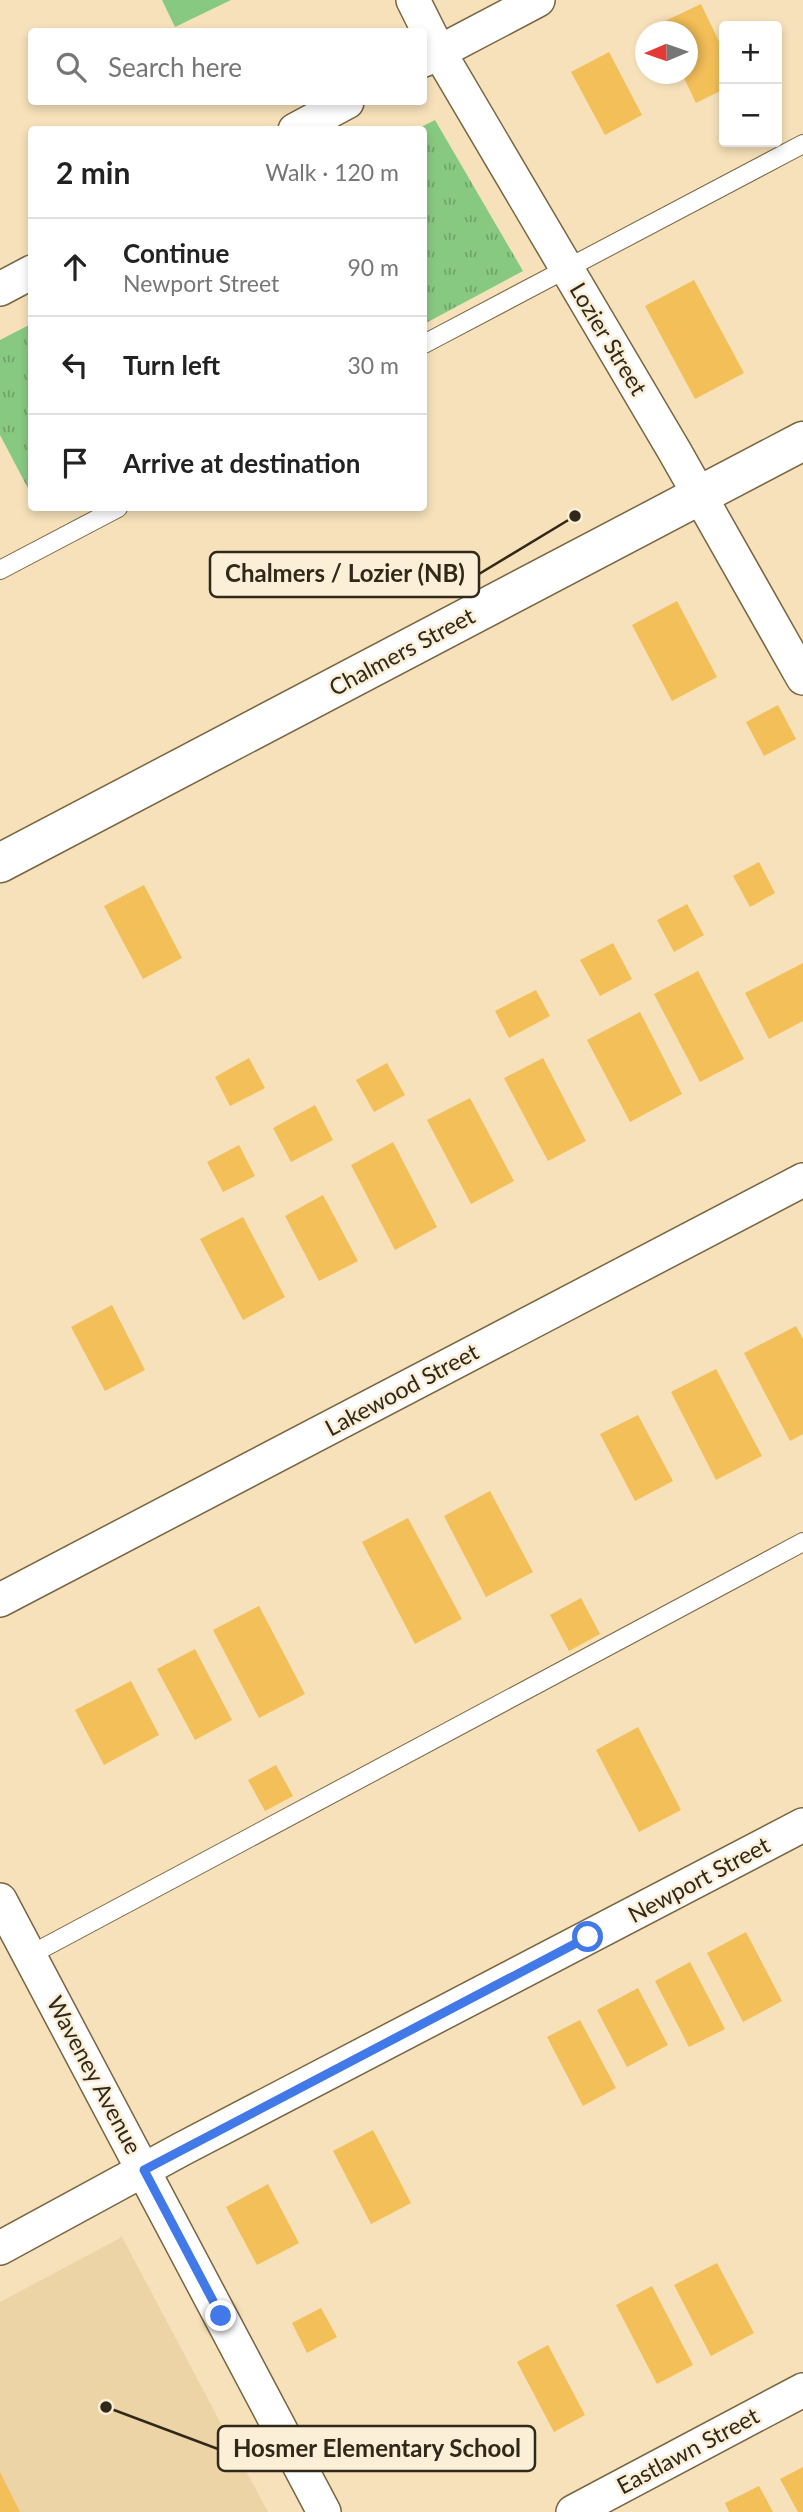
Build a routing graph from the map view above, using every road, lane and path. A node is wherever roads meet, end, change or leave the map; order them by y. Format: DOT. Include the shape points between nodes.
graph roads {
  1 [pos="413,0"];
  2 [pos="538,0"];
  3 [pos="422,28"];
  4 [pos="431,56"];
  5 [pos="341,105"];
  6 [pos="302,126"];
  7 [pos="803,144"];
  8 [pos="566,268"];
  9 [pos="28,274"];
  10 [pos="0,289"];
  11 [pos="427,342"];
  12 [pos="803,441"];
  13 [pos="699,496"];
  14 [pos="112,511"];
  15 [pos="0,570"];
  16 [pos="803,678"];
  17 [pos="0,863"];
  18 [pos="803,1180"];
  19 [pos="803,1542"];
  20 [pos="0,1600"];
  21 [pos="803,1825"];
  22 [pos="0,1900"];
  23 [pos="30,1955"];
  24 [pos="144,2170"];
  25 [pos="0,2248"];
  26 [pos="803,2390"];
  27 [pos="324,2512"];
  28 [pos="573,2512"];
  1 -- 3 [label="street, Lozier Street"];
  2 -- 4 [label="street"];
  4 -- 8 [label="street, Lozier Street"];
  5 -- 6 [label="street"];
  7 -- 8 [label="lane"];
  8 -- 11 [label="lane"];
  8 -- 13 [label="street, Lozier Street"];
  9 -- 10 [label="street"];
  12 -- 13 [label="street, Chalmers Street"];
  13 -- 16 [label="street, Lozier Street"];
  13 -- 17 [label="street, Chalmers Street"];
  14 -- 15 [label="lane"];
  18 -- 20 [label="street, Lakewood Street"];
  19 -- 23 [label="lane"];
  21 -- 24 [label="street, Newport Street"];
  22 -- 23 [label="street, Waveney Avenue"];
  23 -- 24 [label="street, Waveney Avenue"];
  24 -- 25 [label="street, Newport Street"];
  24 -- 27 [label="street, Waveney Avenue"];
  26 -- 28 [label="street, Eastlawn Street"];
}
